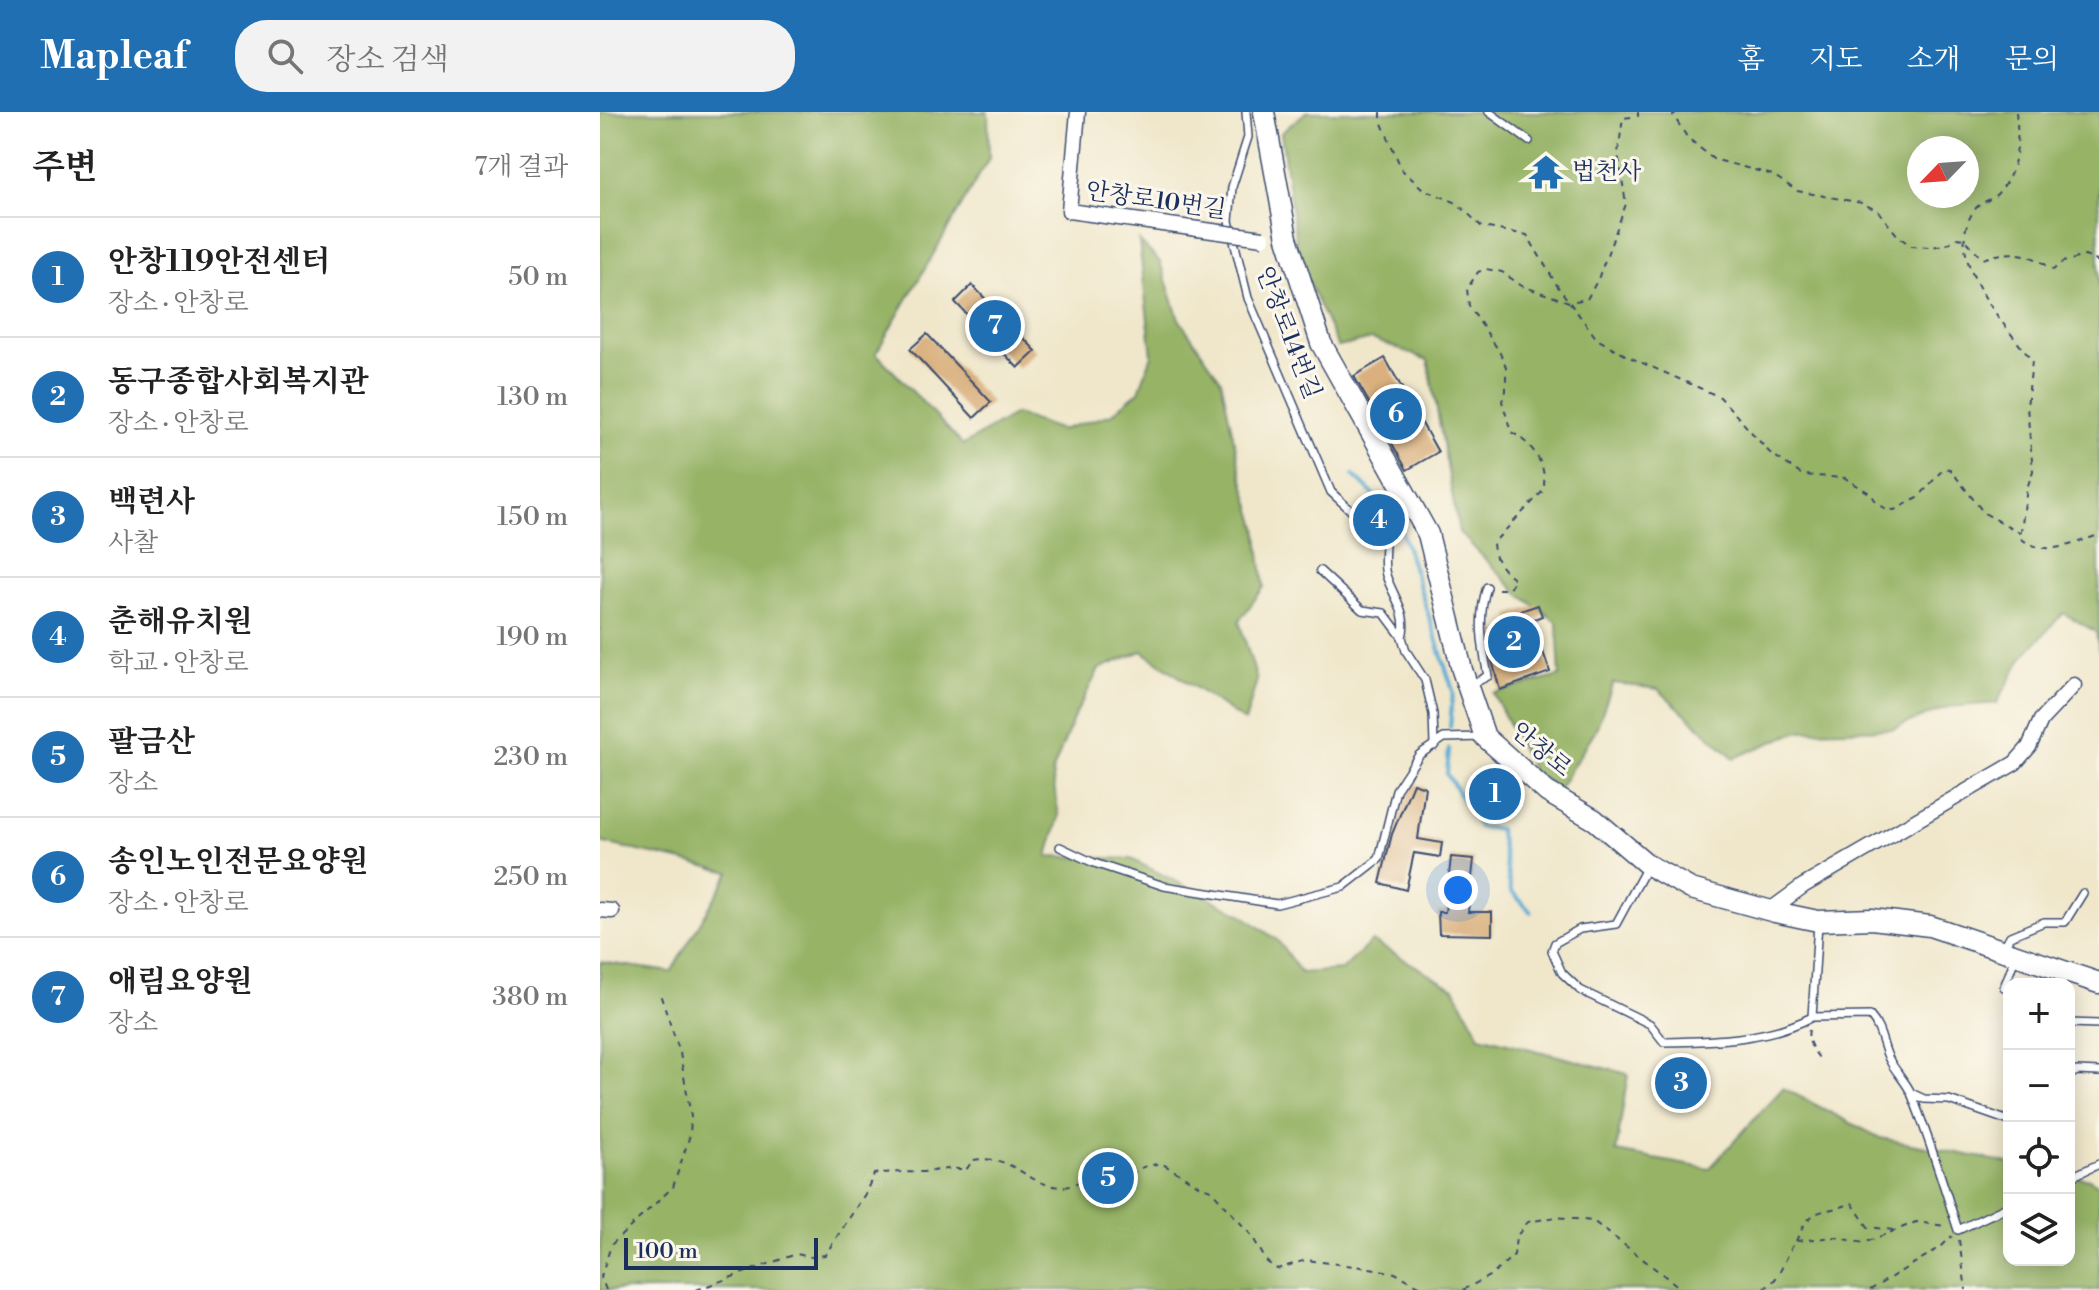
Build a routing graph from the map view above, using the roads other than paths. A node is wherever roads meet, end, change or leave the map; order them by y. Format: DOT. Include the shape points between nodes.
graph roads {
  1 [pos="1078,112"];
  2 [pos="1246,112"];
  3 [pos="1264,112"];
  4 [pos="1489,112"];
  5 [pos="1529,141"];
  6 [pos="1287,238"];
  7 [pos="1320,571"];
  8 [pos="1487,587"];
  9 [pos="1402,637"];
  10 [pos="2074,685"];
  11 [pos="1468,686"];
  12 [pos="1485,737"];
  13 [pos="1434,746"];
  14 [pos="1060,847"];
  15 [pos="1648,865"];
  16 [pos="2083,893"];
  17 [pos="1769,911"];
  18 [pos="1818,921"];
  19 [pos="2009,953"];
  20 [pos="2005,978"];
  21 [pos="2099,983"];
  22 [pos="1812,1017"];
  23 [pos="2075,1023"];
  24 [pos="2099,1024"];
  25 [pos="2075,1072"];
  26 [pos="2099,1072"];
  27 [pos="1911,1093"];
  28 [pos="2003,1119"];
  29 [pos="2099,1164"];
  30 [pos="2075,1175"];
  31 [pos="2003,1209"];
  1 -- 6 [label="street, 안창로10번길, bridge" via="1069,211"];
  2 -- 9 [label="lane, 안창로14번길" via="1248,137 1232,187 1229,221 1248,298 1331,492 1385,542 1385,573 1401,605"];
  3 -- 6 [label="street, 안창로"];
  4 -- 5 [label="lane"];
  6 -- 11 [label="street, 안창로" via="1321,343 1428,534"];
  7 -- 9 [label="lane" via="1362,610 1384,613"];
  8 -- 11 [label="lane" via="1481,641 1488,676"];
  9 -- 13 [label="lane" via="1425,680"];
  10 -- 17 [label="street" via="2041,720 2015,763"];
  11 -- 12 [label="street, 안창로"];
  12 -- 13 [label="lane" via="1444,738"];
  12 -- 15 [label="street, 안창로" via="1547,792 1595,820"];
  13 -- 14 [label="lane" via="1419,755 1396,790 1379,859 1343,887 1277,904 1164,886"];
  15 -- 17 [label="street, 안창로" via="1691,889"];
  15 -- 22 [label="lane" via="1616,924 1580,929 1555,943 1552,951 1562,973 1580,990 1650,1024 1664,1042 1753,1036 1794,1027"];
  16 -- 19 [label="lane" via="2065,922 2044,922 2010,936"];
  17 -- 18 [label="street, 안창로"];
  18 -- 19 [label="street, 안창로" via="1872,919 1930,926"];
  18 -- 22 [label="lane"];
  19 -- 20 [label="lane"];
  19 -- 21 [label="street, 안창로"];
  22 -- 27 [label="lane" via="1870,1016"];
  23 -- 24 [label="lane"];
  25 -- 26 [label="lane"];
  27 -- 28 [label="lane"];
  27 -- 31 [label="lane" via="1958,1230"];
  29 -- 30 [label="lane"];
}
